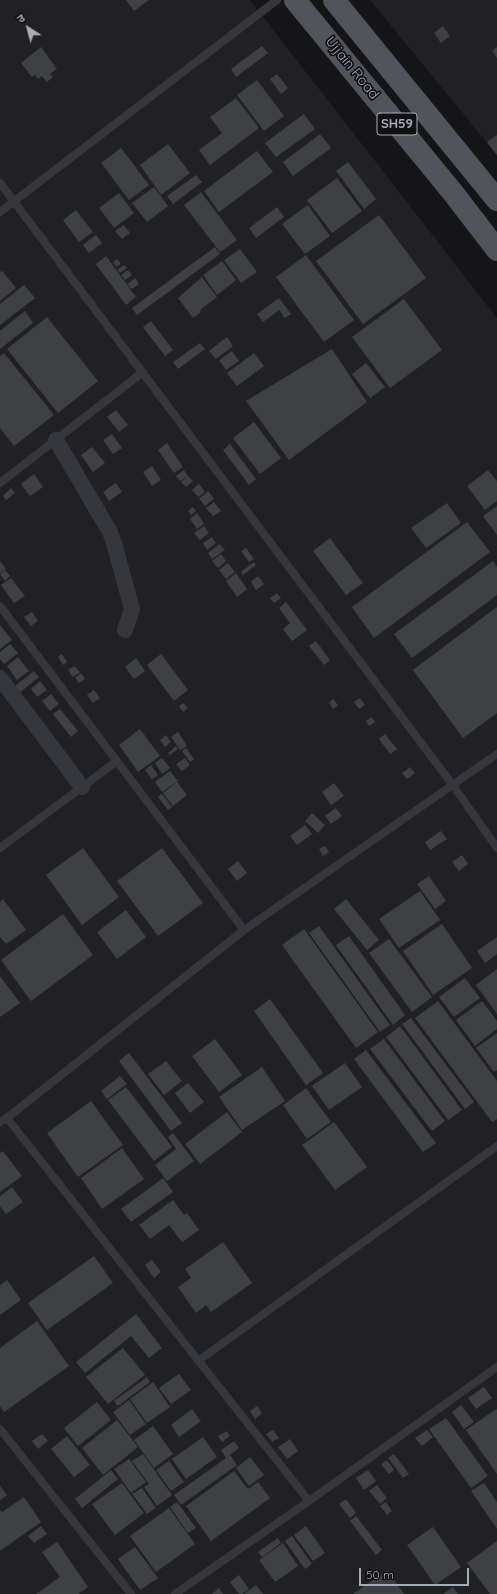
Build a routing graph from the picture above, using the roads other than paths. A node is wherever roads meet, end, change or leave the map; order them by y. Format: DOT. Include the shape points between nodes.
graph roads {
  1 [pos="277,0"];
  2 [pos="295,0"];
  3 [pos="334,0"];
  4 [pos="0,183"];
  5 [pos="14,200"];
  6 [pos="497,200"];
  7 [pos="0,212"];
  8 [pos="497,250"];
  9 [pos="143,372"];
  10 [pos="56,440"];
  11 [pos="0,483"];
  12 [pos="0,606"];
  13 [pos="125,630"];
  14 [pos="0,678"];
  15 [pos="497,754"];
  16 [pos="117,761"];
  17 [pos="452,784"];
  18 [pos="82,787"];
  19 [pos="0,848"];
  20 [pos="497,848"];
  21 [pos="244,930"];
  22 [pos="4,1120"];
  23 [pos="497,1146"];
  24 [pos="198,1361"];
  25 [pos="497,1367"];
  26 [pos="0,1429"];
  27 [pos="309,1501"];
  28 [pos="131,1594"];
  29 [pos="174,1594"];
  1 -- 5 [label="lane"];
  2 -- 8 [label="main road, Ujjain Road / SH59" via="450,188"];
  3 -- 6 [label="main road, Ujjain Road / SH59"];
  4 -- 5 [label="lane"];
  5 -- 7 [label="lane"];
  5 -- 9 [label="lane"];
  9 -- 10 [label="lane"];
  9 -- 17 [label="lane"];
  10 -- 11 [label="lane"];
  10 -- 13 [label="street" via="114,543 132,609"];
  12 -- 16 [label="lane"];
  14 -- 18 [label="street"];
  15 -- 17 [label="lane"];
  16 -- 18 [label="lane"];
  16 -- 21 [label="lane"];
  17 -- 20 [label="lane"];
  17 -- 21 [label="lane"];
  18 -- 19 [label="lane"];
  21 -- 22 [label="lane"];
  22 -- 24 [label="lane"];
  23 -- 24 [label="lane"];
  24 -- 27 [label="lane"];
  25 -- 27 [label="lane"];
  26 -- 28 [label="lane"];
  27 -- 29 [label="lane"];
}
